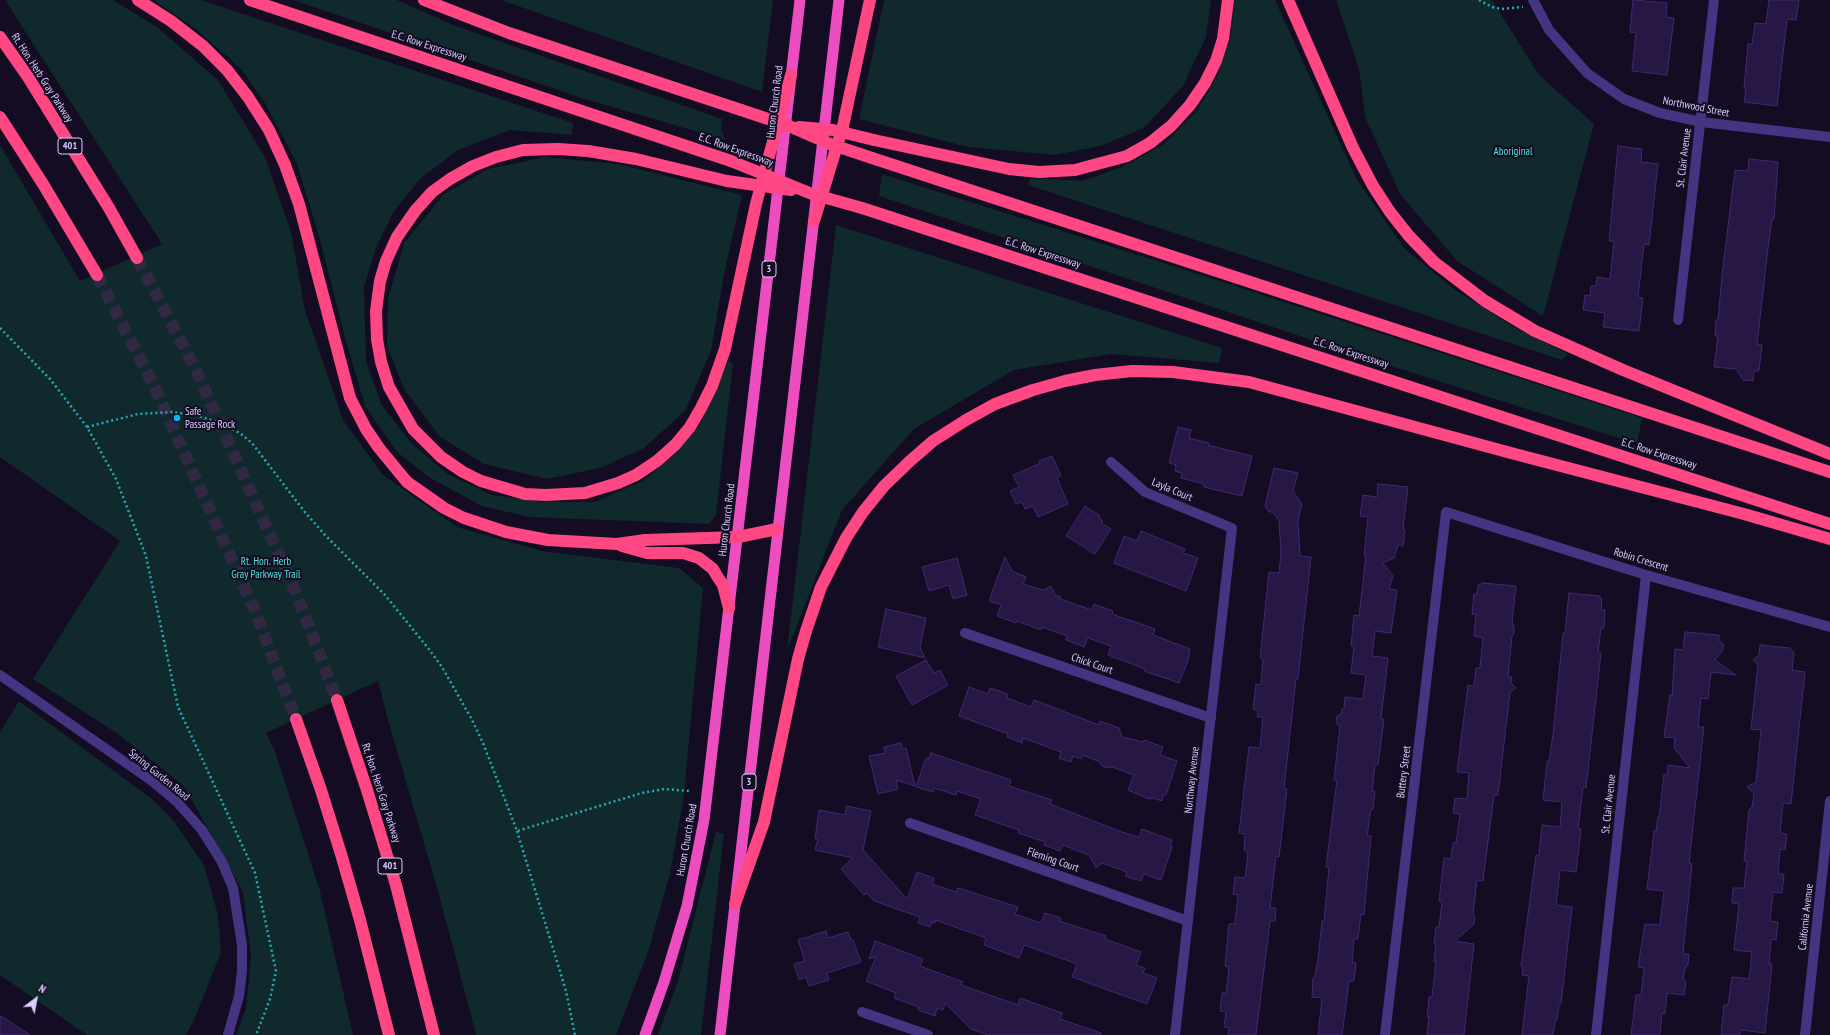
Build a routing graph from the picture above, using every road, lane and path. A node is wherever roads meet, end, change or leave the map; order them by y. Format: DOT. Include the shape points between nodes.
graph roads {
  1 [pos="138,0"];
  2 [pos="250,0"];
  3 [pos="424,0"];
  4 [pos="800,0"];
  5 [pos="839,0"];
  6 [pos="870,0"];
  7 [pos="1228,0"];
  8 [pos="1288,0"];
  9 [pos="1479,0"];
  10 [pos="1533,0"];
  11 [pos="1714,0"];
  12 [pos="1524,7"];
  13 [pos="0,37"];
  14 [pos="791,75"];
  15 [pos="0,117"];
  16 [pos="1701,122"];
  17 [pos="789,126"];
  18 [pos="1830,137"];
  19 [pos="812,194"];
  20 [pos="814,221"];
  21 [pos="137,258"];
  22 [pos="97,274"];
  23 [pos="1678,320"];
  24 [pos="0,328"];
  25 [pos="87,427"];
  26 [pos="1830,454"];
  27 [pos="1111,462"];
  28 [pos="1830,472"];
  29 [pos="1446,512"];
  30 [pos="1830,524"];
  31 [pos="1232,528"];
  32 [pos="777,529"];
  33 [pos="738,537"];
  34 [pos="1830,539"];
  35 [pos="617,544"];
  36 [pos="1646,575"];
  37 [pos="729,608"];
  38 [pos="1830,627"];
  39 [pos="965,633"];
  40 [pos="0,675"];
  41 [pos="337,700"];
  42 [pos="1211,718"];
  43 [pos="296,719"];
  44 [pos="690,791"];
  45 [pos="1830,801"];
  46 [pos="910,823"];
  47 [pos="517,831"];
  48 [pos="735,904"];
  49 [pos="1188,920"];
  50 [pos="862,1012"];
  51 [pos="228,1035"];
  52 [pos="256,1035"];
  53 [pos="389,1035"];
  54 [pos="434,1035"];
  55 [pos="575,1035"];
  56 [pos="645,1035"];
  57 [pos="720,1035"];
  58 [pos="928,1035"];
  59 [pos="1175,1035"];
  60 [pos="1386,1035"];
  61 [pos="1596,1035"];
  62 [pos="1805,1035"];
  1 -- 35 [label="highway" via="203,46 227,70 269,130 285,164 299,204 350,398 366,429 392,465 407,482 444,508 485,525 548,540"];
  2 -- 19 [label="highway, E.C. Row Expressway, bridge" via="731,161"];
  3 -- 17 [label="highway, bridge" via="530,40"];
  4 -- 14 [label="highway, Huron Church Road / 3"];
  5 -- 20 [label="highway, 3"];
  6 -- 20 [label="highway" via="842,126"];
  7 -- 17 [label="highway, bridge" via="1223,39 1206,83 1171,126 1150,143 1127,156 1075,170 1039,172 1009,169 833,130"];
  8 -- 26 [label="highway" via="1353,148 1373,186 1409,236 1439,266 1506,315 1547,337"];
  9 -- 12 [label="path" via="1501,9"];
  10 -- 16 [label="street, Northwood Street" via="1549,30 1587,73 1624,99 1660,114"];
  11 -- 16 [label="street, St. Clair Avenue"];
  13 -- 21 [label="highway, Rt. Hon. Herb Gray Parkway / 401" via="28,77"];
  14 -- 19 [label="highway, bridge" via="756,204 725,349 712,386 690,427 657,461 636,475 585,493 525,494 481,481 441,457 413,429 389,387 377,339 376,311 386,261 397,237 432,192 473,166 523,150 588,150 727,181"];
  14 -- 33 [label="highway, Huron Church Road / 3"];
  15 -- 22 [label="highway"];
  16 -- 18 [label="street, Northwood Street"];
  16 -- 23 [label="street, St. Clair Avenue"];
  17 -- 28 [label="highway, bridge" via="830,144 872,158"];
  19 -- 30 [label="highway, E.C. Row Expressway, bridge" via="862,208"];
  20 -- 32 [label="highway, 3"];
  24 -- 25 [label="path" via="50,379"];
  25 -- 47 [label="path" via="138,414 172,412 224,424 252,443 304,511 384,595 442,668 471,718"];
  25 -- 52 [label="path" via="116,479 146,556 178,707 255,873 276,971 270,999"];
  27 -- 31 [label="street, Layla Court" via="1145,492"];
  29 -- 36 [label="street, Robin Crescent"];
  29 -- 60 [label="street, Buttery Street"];
  31 -- 42 [label="street, Northway Avenue"];
  32 -- 33 [label="highway"];
  32 -- 48 [label="highway, 3"];
  33 -- 35 [label="highway" via="646,540"];
  33 -- 37 [label="highway, Huron Church Road / 3"];
  34 -- 48 [label="highway" via="1249,382 1173,372 1132,371 1095,375 1033,390 995,404 933,441 884,486 846,538 821,587 806,631 764,822"];
  35 -- 37 [label="highway" via="647,553 683,553 699,558 718,576"];
  36 -- 38 [label="street, Robin Crescent"];
  36 -- 61 [label="street, St. Clair Avenue"];
  37 -- 56 [label="highway, Huron Church Road / 3" via="714,744 696,865 677,942"];
  39 -- 42 [label="street, Chick Court"];
  40 -- 51 [label="street, Spring Garden Road" via="152,781 177,802 202,830 222,862 233,888 242,938 239,996"];
  41 -- 54 [label="highway, Rt. Hon. Herb Gray Parkway / 401" via="396,885"];
  42 -- 49 [label="street, Northway Avenue"];
  43 -- 53 [label="highway" via="341,854"];
  44 -- 47 [label="path" via="664,789 642,793"];
  45 -- 62 [label="street, California Avenue"];
  46 -- 49 [label="street, Fleming Court"];
  47 -- 55 [label="path" via="566,991"];
  48 -- 57 [label="highway, 3"];
  49 -- 59 [label="street, Northway Avenue"];
  50 -- 58 [label="street"];
}
